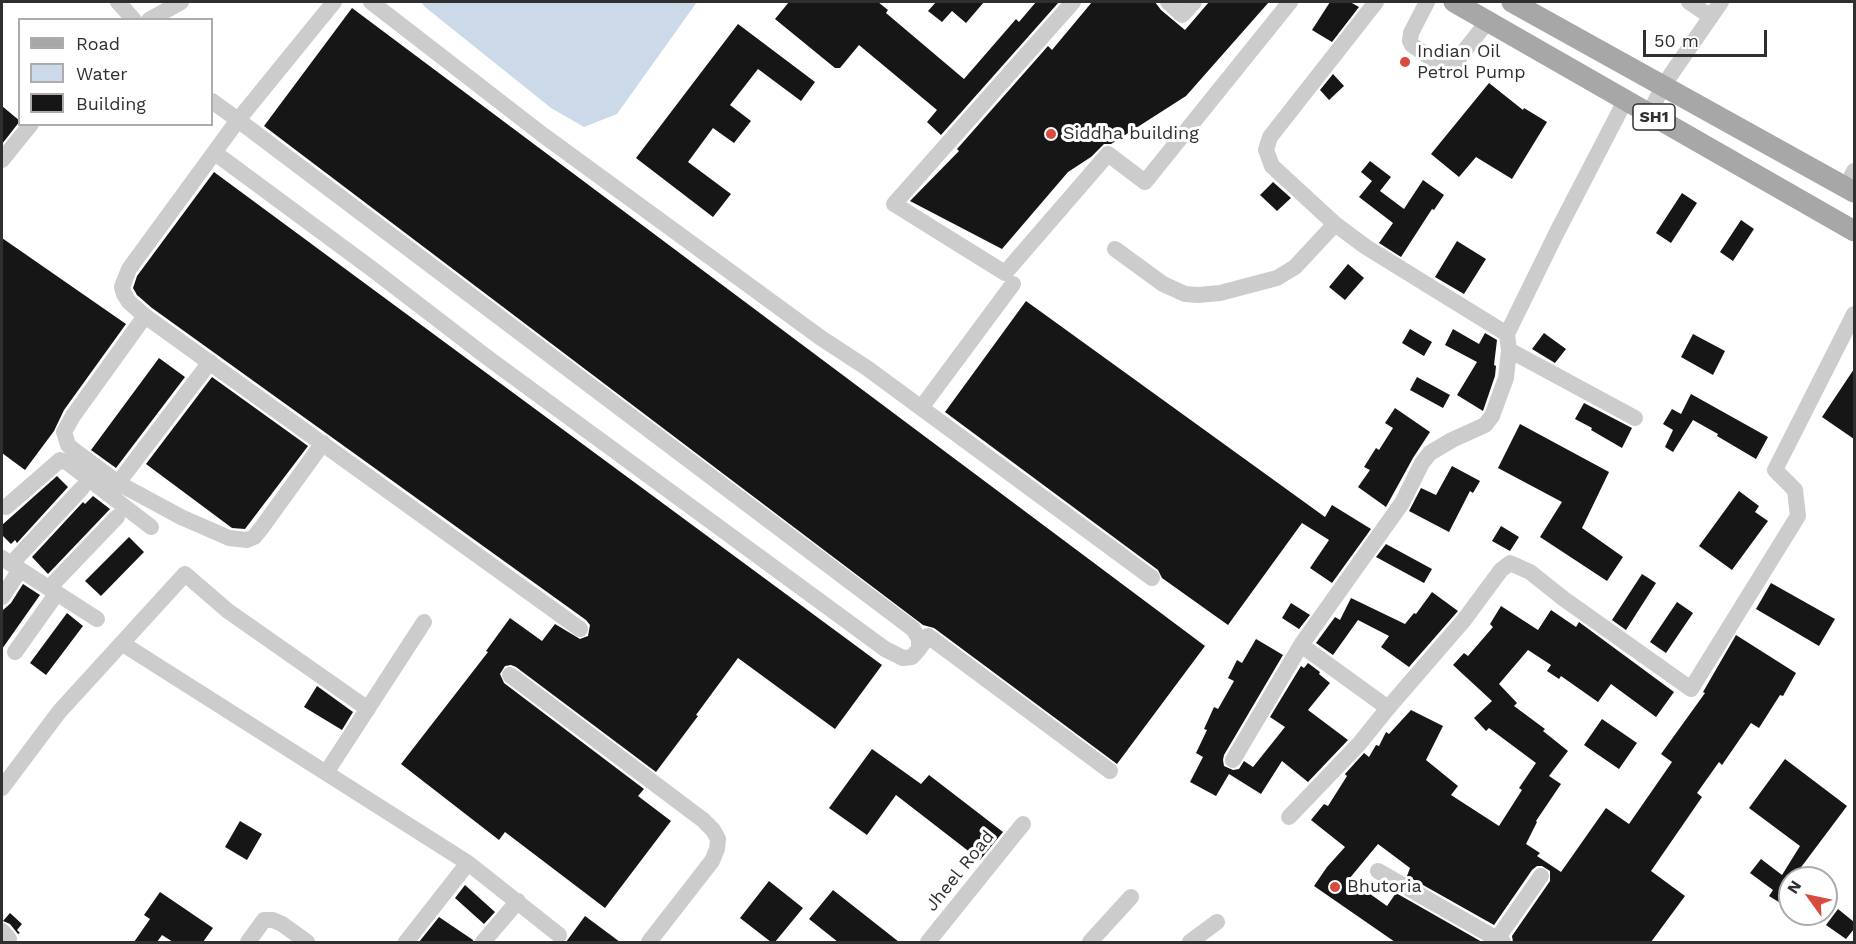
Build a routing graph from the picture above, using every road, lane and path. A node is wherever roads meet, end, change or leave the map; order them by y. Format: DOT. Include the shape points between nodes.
graph roads {
  1 [pos="118,2"];
  2 [pos="181,2"];
  3 [pos="334,2"];
  4 [pos="371,2"];
  5 [pos="1073,2"];
  6 [pos="1168,2"];
  7 [pos="1194,2"];
  8 [pos="1290,2"];
  9 [pos="1376,2"];
  10 [pos="1427,2"];
  11 [pos="1454,2"];
  12 [pos="1689,2"];
  13 [pos="1722,2"];
  14 [pos="1518,3"];
  15 [pos="1711,17"];
  16 [pos="132,18"];
  17 [pos="153,18"];
  18 [pos="1488,21"];
  19 [pos="1663,86"];
  20 [pos="1625,100"];
  21 [pos="213,102"];
  22 [pos="1649,114"];
  23 [pos="238,120"];
  24 [pos="28,126"];
  25 [pos="215,153"];
  26 [pos="3,154"];
  27 [pos="1852,184"];
  28 [pos="1335,224"];
  29 [pos="1854,231"];
  30 [pos="1115,249"];
  31 [pos="1013,284"];
  32 [pos="1854,314"];
  33 [pos="145,316"];
  34 [pos="1508,342"];
  35 [pos="210,362"];
  36 [pos="921,408"];
  37 [pos="1635,418"];
  38 [pos="323,443"];
  39 [pos="118,483"];
  40 [pos="82,488"];
  41 [pos="3,508"];
  42 [pos="117,517"];
  43 [pos="152,527"];
  44 [pos="11,564"];
  45 [pos="1152,578"];
  46 [pos="53,591"];
  47 [pos="2,597"];
  48 [pos="97,619"];
  49 [pos="424,622"];
  50 [pos="580,629"];
  51 [pos="123,644"];
  52 [pos="1301,645"];
  53 [pos="919,649"];
  54 [pos="15,652"];
  55 [pos="510,675"];
  56 [pos="1388,708"];
  57 [pos="368,709"];
  58 [pos="1233,760"];
  59 [pos="1110,771"];
  60 [pos="326,773"];
  61 [pos="2,788"];
  62 [pos="1289,817"];
  63 [pos="1023,824"];
  64 [pos="468,863"];
  65 [pos="1378,872"];
  66 [pos="1541,876"];
  67 [pos="1131,897"];
  68 [pos="518,901"];
  69 [pos="1217,922"];
  70 [pos="559,935"];
  71 [pos="1500,941"];
  72 [pos="248,942"];
  73 [pos="307,942"];
  74 [pos="406,942"];
  75 [pos="483,942"];
  76 [pos="649,942"];
  77 [pos="928,942"];
  78 [pos="1090,942"];
  79 [pos="1191,942"];
  1 -- 16 [label="street"];
  2 -- 17 [label="street"];
  3 -- 23 [label="street"];
  4 -- 36 [label="street" via="543,135"];
  5 -- 8 [label="street" via="894,204 1005,273 1108,154 1145,182"];
  6 -- 7 [label="street" via="1182,15"];
  9 -- 28 [label="street" via="1270,137 1266,150 1272,166"];
  10 -- 18 [label="street" via="1410,41 1444,67 1454,64"];
  11 -- 18 [label="main road, SH1"];
  12 -- 15 [label="street"];
  13 -- 15 [label="street"];
  14 -- 19 [label="main road, SH1"];
  15 -- 19 [label="street"];
  18 -- 20 [label="main road, SH1"];
  19 -- 22 [label="street"];
  19 -- 27 [label="main road, SH1"];
  20 -- 22 [label="main road, SH1"];
  20 -- 34 [label="street" via="1557,232"];
  21 -- 23 [label="street"];
  22 -- 29 [label="main road, SH1"];
  23 -- 25 [label="street"];
  23 -- 53 [label="street" via="913,629"];
  24 -- 26 [label="street"];
  25 -- 33 [label="street" via="124,279 124,294"];
  25 -- 53 [label="street" via="885,649 903,658 912,657"];
  28 -- 30 [label="street" via="1295,267 1277,278 1220,294 1185,294 1163,284"];
  28 -- 34 [label="street"];
  31 -- 36 [label="street"];
  32 -- 56 [label="street" via="1774,470 1795,490 1798,516 1691,689 1530,572 1510,563"];
  33 -- 35 [label="street"];
  33 -- 39 [label="street" via="64,432 68,445"];
  34 -- 37 [label="street"];
  34 -- 52 [label="street" via="1506,378 1492,416 1485,425 1430,453 1402,503"];
  35 -- 38 [label="street"];
  35 -- 39 [label="street"];
  36 -- 45 [label="street"];
  38 -- 39 [label="street" via="260,530 247,540 229,538 181,517"];
  38 -- 50 [label="street"];
  40 -- 44 [label="street"];
  41 -- 43 [label="street" via="60,460"];
  42 -- 46 [label="street"];
  44 -- 46 [label="street"];
  44 -- 47 [label="street"];
  46 -- 48 [label="street"];
  46 -- 54 [label="street"];
  49 -- 57 [label="street"];
  51 -- 57 [label="street" via="185,574 228,611"];
  51 -- 60 [label="street"];
  51 -- 61 [label="street" via="59,712"];
  52 -- 56 [label="street"];
  52 -- 58 [label="street"];
  53 -- 59 [label="street" via="928,636"];
  55 -- 76 [label="street" via="702,820 718,839 712,861"];
  56 -- 62 [label="street"];
  57 -- 60 [label="street"];
  60 -- 64 [label="street"];
  63 -- 77 [label="street, Jheel Road"];
  64 -- 68 [label="street"];
  64 -- 74 [label="street"];
  65 -- 71 [label="street"];
  66 -- 71 [label="street"];
  67 -- 78 [label="street"];
  68 -- 70 [label="street"];
  68 -- 75 [label="street"];
  69 -- 79 [label="street"];
  72 -- 73 [label="street" via="264,920 282,924"];
}
